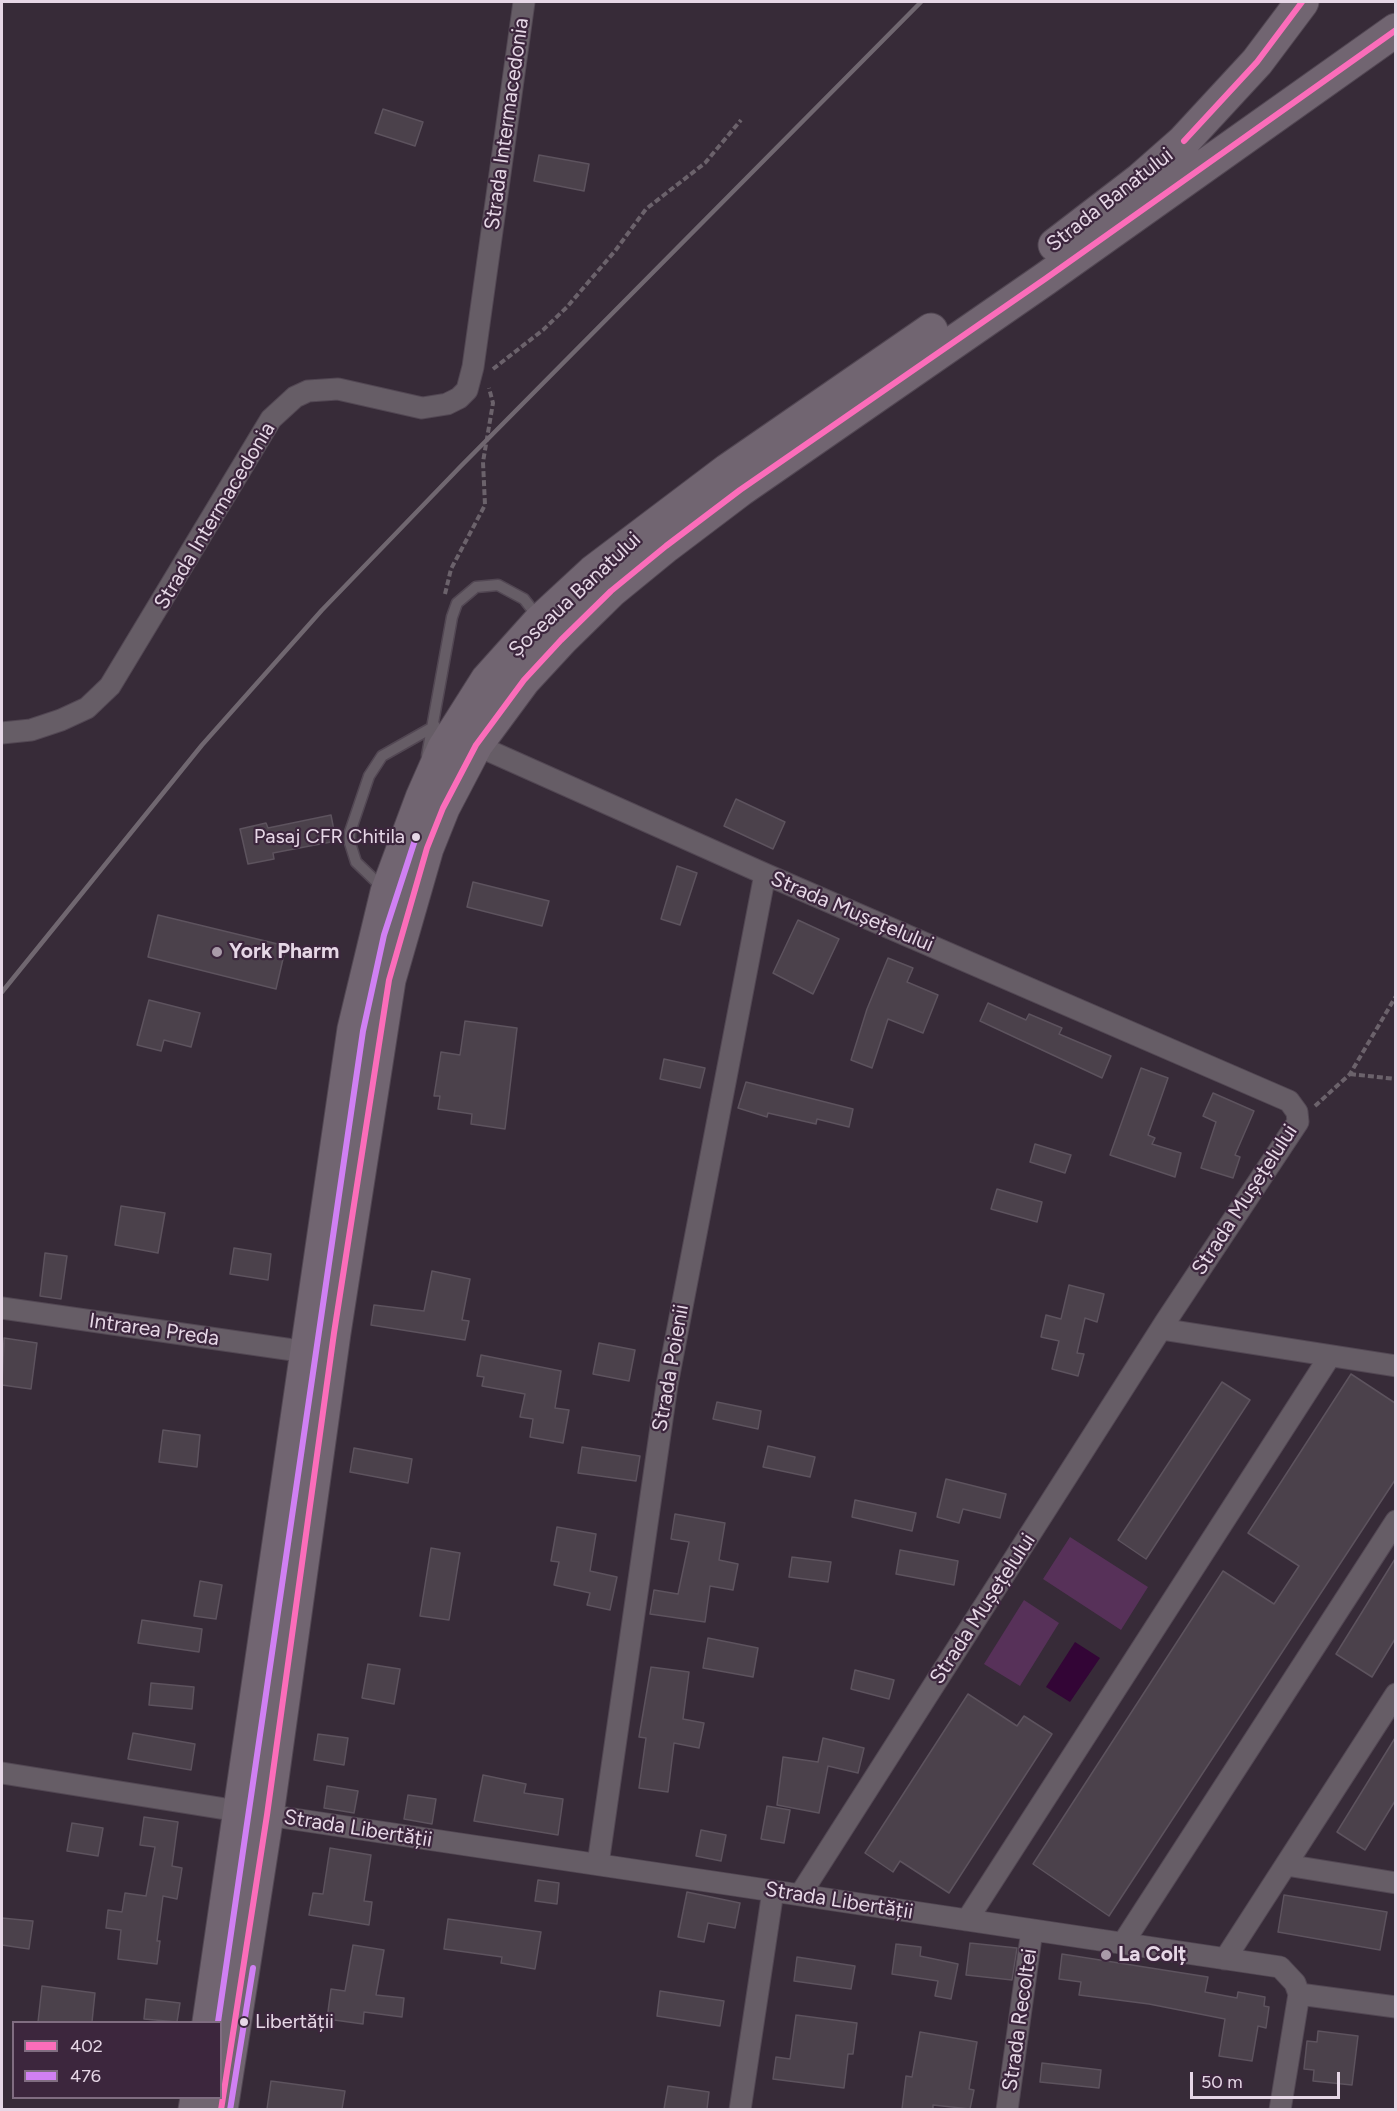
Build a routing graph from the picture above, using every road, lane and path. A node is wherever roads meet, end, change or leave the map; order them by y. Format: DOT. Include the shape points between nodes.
graph roads {
  1 [pos="524,2"];
  2 [pos="1302,2"];
  3 [pos="1395,30"];
  4 [pos="741,120"];
  5 [pos="1039,270"];
  6 [pos="483,376"];
  7 [pos="467,390"];
  8 [pos="452,617"];
  9 [pos="538,637"];
  10 [pos="466,711"];
  11 [pos="430,728"];
  12 [pos="2,733"];
  13 [pos="476,745"];
  14 [pos="422,798"];
  15 [pos="765,874"];
  16 [pos="387,892"];
  17 [pos="1395,996"];
  18 [pos="1350,1074"];
  19 [pos="1395,1079"];
  20 [pos="1297,1113"];
  21 [pos="2,1308"];
  22 [pos="1161,1329"];
  23 [pos="307,1352"];
  24 [pos="1330,1356"];
  25 [pos="1395,1366"];
  26 [pos="1395,1521"];
  27 [pos="1395,1694"];
  28 [pos="2,1773"];
  29 [pos="253,1813"];
  30 [pos="598,1864"];
  31 [pos="1286,1864"];
  32 [pos="1395,1883"];
  33 [pos="773,1891"];
  34 [pos="800,1895"];
  35 [pos="967,1920"];
  36 [pos="1032,1930"];
  37 [pos="1123,1943"];
  38 [pos="1225,1959"];
  39 [pos="1299,1994"];
  40 [pos="1395,2007"];
  41 [pos="209,2021"];
  42 [pos="221,2109"];
  43 [pos="740,2109"];
  44 [pos="1007,2109"];
  45 [pos="1280,2109"];
  1 -- 7 [label="street, Strada Intermacedonia"];
  2 -- 5 [label="main road, Strada Banatului" via="1257,62 1183,142"];
  3 -- 5 [label="main road, Strada Banatului"];
  4 -- 6 [label="path" via="705,163 646,209 555,319"];
  5 -- 9 [label="main road, Șoseaua Banatului" via="658,520 600,565"];
  5 -- 13 [label="main road, Șoseaua Banatului" via="638,568 586,614 535,668"];
  6 -- 7 [label="path"];
  6 -- 8 [label="path" via="493,403 483,462 485,505 446,581"];
  7 -- 12 [label="street, Strada Intermacedonia" via="447,404 422,408 338,389 308,391 295,398 271,419 110,686 87,708 61,720 31,730"];
  8 -- 9 [label="lane" via="465,594 490,584 524,599"];
  8 -- 11 [label="lane"];
  9 -- 10 [label="main road, Șoseaua Banatului" via="498,666"];
  9 -- 13 [label="lane" via="530,659 491,710"];
  10 -- 11 [label="lane"];
  10 -- 14 [label="main road, Șoseaua Banatului"];
  11 -- 14 [label="lane"];
  11 -- 16 [label="lane" via="392,748 374,765 350,832 356,862"];
  13 -- 15 [label="street, Strada Mușețelului"];
  13 -- 29 [label="main road, Șoseaua Banatului" via="427,848 389,980"];
  14 -- 16 [label="main road, Șoseaua Banatului"];
  15 -- 20 [label="street, Strada Mușețelului" via="1289,1101"];
  15 -- 30 [label="street, Strada Poienii" via="667,1385"];
  16 -- 23 [label="main road, Șoseaua Banatului" via="354,1029"];
  17 -- 18 [label="path"];
  18 -- 19 [label="path"];
  18 -- 20 [label="path" via="1316,1105"];
  20 -- 22 [label="street, Strada Mușețelului" via="1298,1122"];
  21 -- 23 [label="street, Intrarea Preda"];
  22 -- 24 [label="street"];
  22 -- 34 [label="street, Strada Mușețelului"];
  23 -- 29 [label="main road, Șoseaua Banatului"];
  24 -- 25 [label="street"];
  24 -- 35 [label="street"];
  26 -- 37 [label="street"];
  27 -- 31 [label="street"];
  28 -- 29 [label="street, Strada Libertății"];
  29 -- 30 [label="street, Strada Libertății"];
  29 -- 41 [label="main road, Șoseaua Banatului"];
  29 -- 42 [label="main road, Șoseaua Banatului"];
  30 -- 33 [label="street, Strada Libertății"];
  31 -- 32 [label="street"];
  31 -- 38 [label="street"];
  33 -- 34 [label="street, Strada Libertății"];
  33 -- 43 [label="street"];
  34 -- 35 [label="street, Strada Libertății"];
  35 -- 36 [label="street, Strada Libertății"];
  36 -- 37 [label="street, Strada Libertății"];
  36 -- 44 [label="street, Strada Recoltei"];
  37 -- 38 [label="street, Strada Libertății"];
  38 -- 39 [label="street, Strada Libertății" via="1280,1967 1295,1983"];
  39 -- 40 [label="street"];
  39 -- 45 [label="street"];
}
